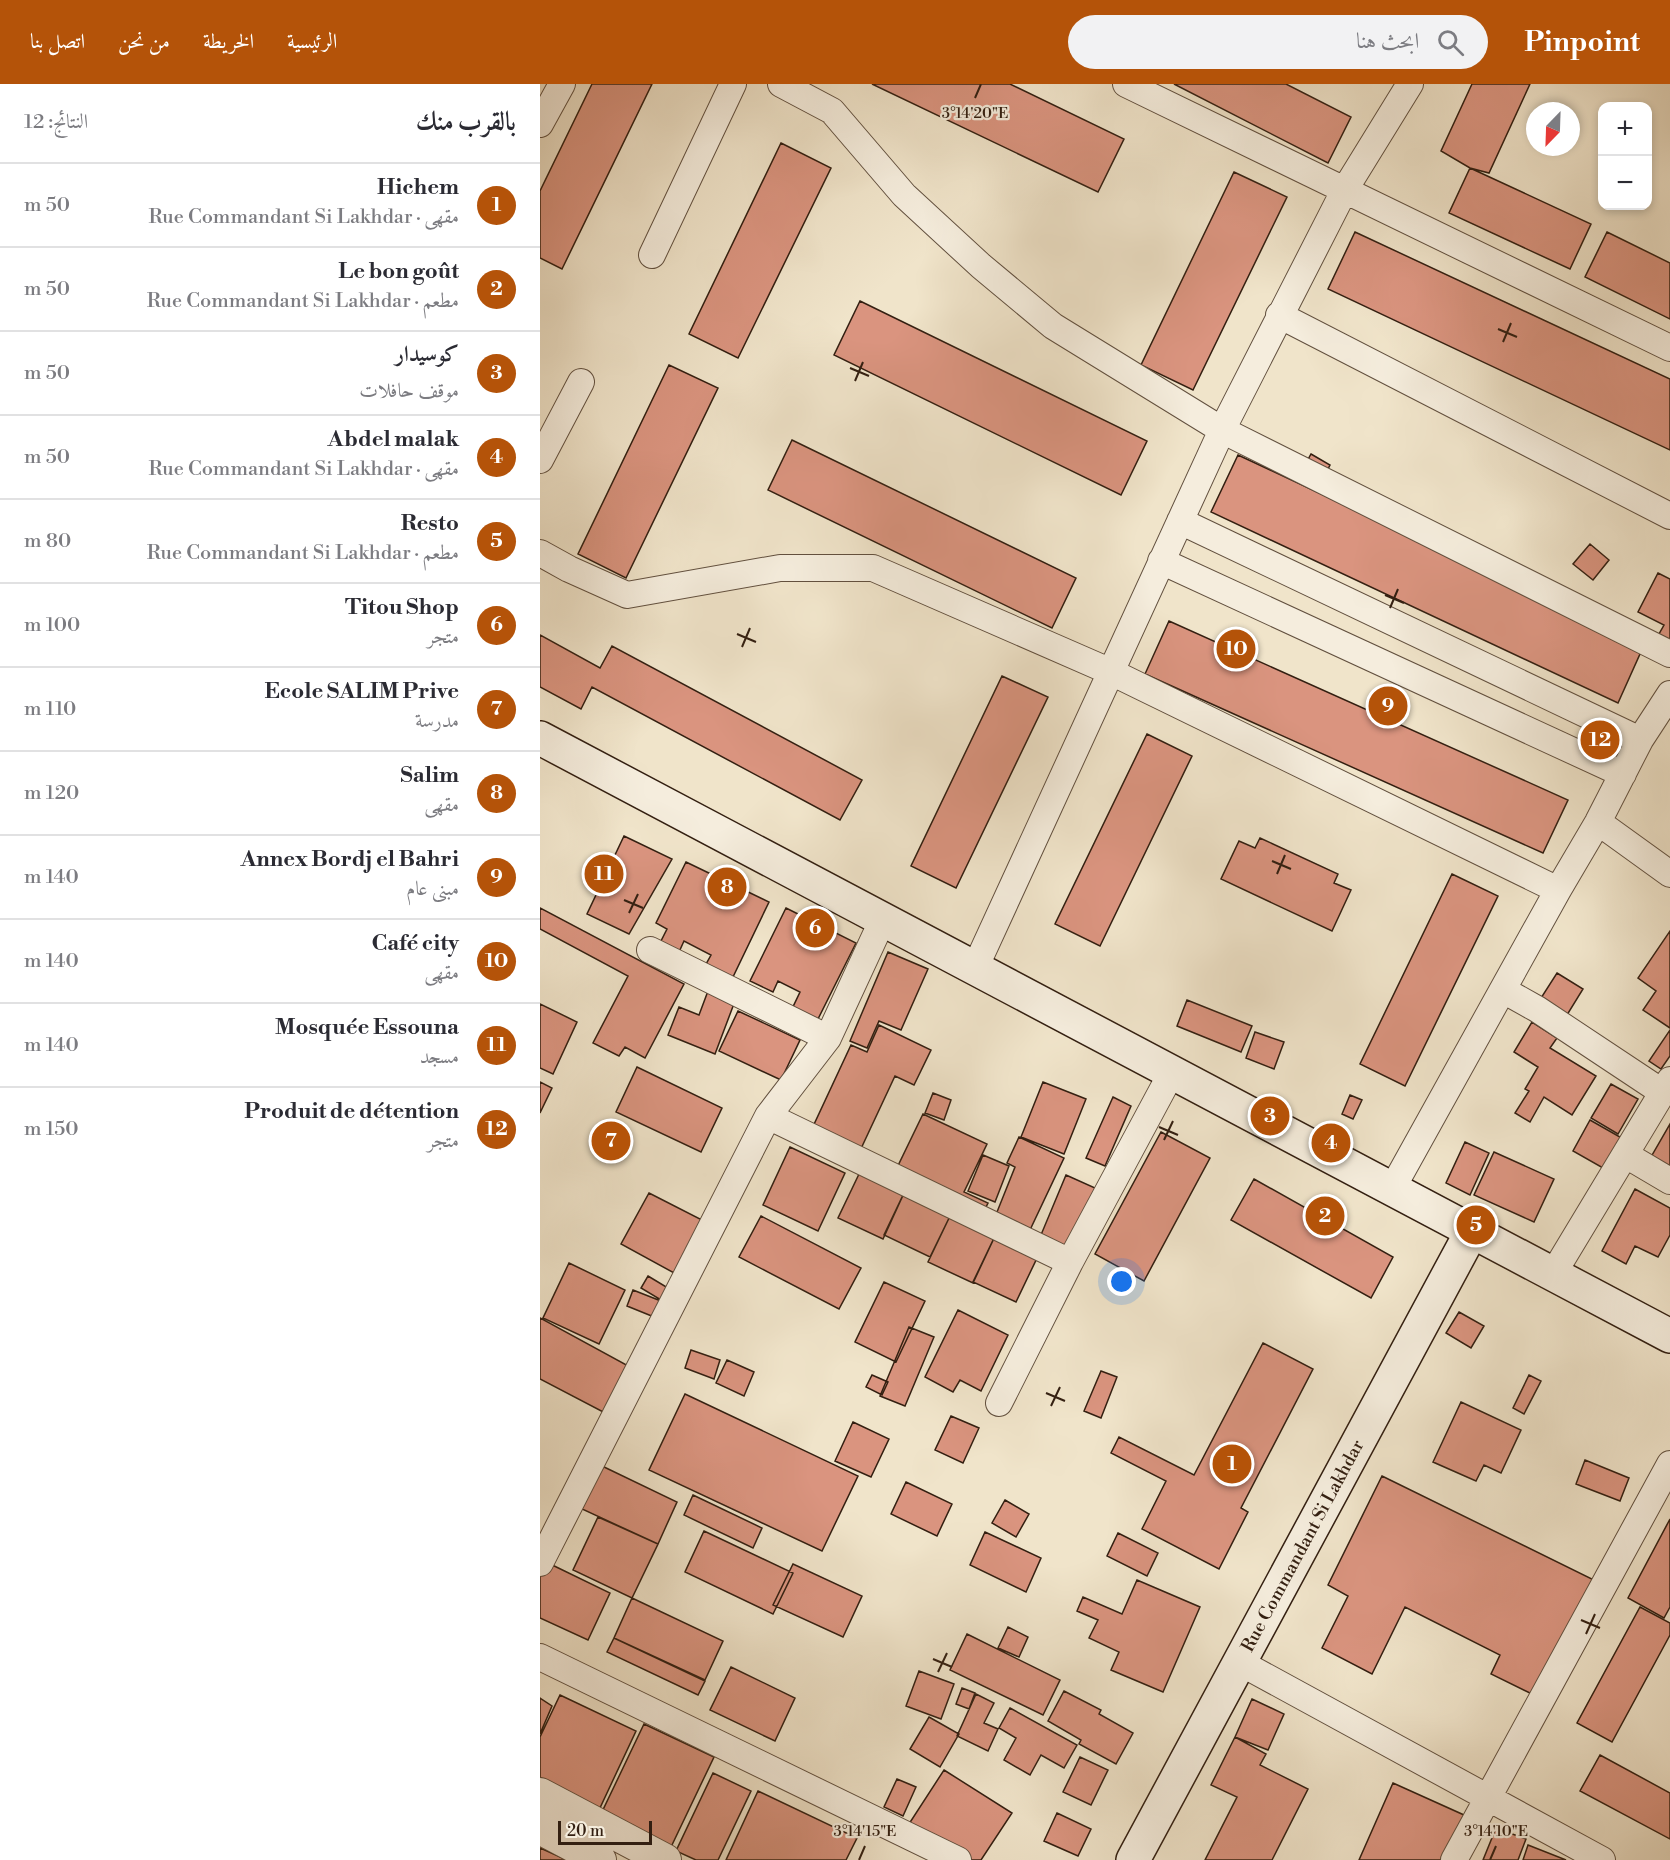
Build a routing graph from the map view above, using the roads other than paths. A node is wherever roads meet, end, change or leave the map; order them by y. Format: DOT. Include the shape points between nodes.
graph roads {
  1 [pos="562,84"];
  2 [pos="733,84"];
  3 [pos="781,84"];
  4 [pos="1126,84"];
  5 [pos="1410,84"];
  6 [pos="540,123"];
  7 [pos="1344,191"];
  8 [pos="652,255"];
  9 [pos="1279,315"];
  10 [pos="1670,348"];
  11 [pos="581,382"];
  12 [pos="1222,430"];
  13 [pos="540,460"];
  14 [pos="1670,516"];
  15 [pos="1180,521"];
  16 [pos="540,553"];
  17 [pos="1161,561"];
  18 [pos="1670,654"];
  19 [pos="1109,671"];
  20 [pos="1670,694"];
  21 [pos="540,738"];
  22 [pos="1640,740"];
  23 [pos="1623,774"];
  24 [pos="1598,822"];
  25 [pos="1670,874"];
  26 [pos="1558,890"];
  27 [pos="883,919"];
  28 [pos="650,950"];
  29 [pos="975,968"];
  30 [pos="1503,990"];
  31 [pos="828,1038"];
  32 [pos="1172,1072"];
  33 [pos="1666,1086"];
  34 [pos="768,1116"];
  35 [pos="1626,1155"];
  36 [pos="1670,1181"];
  37 [pos="1392,1189"];
  38 [pos="1472,1231"];
  39 [pos="1070,1262"];
  40 [pos="1553,1274"];
  41 [pos="1670,1336"];
  42 [pos="999,1403"];
  43 [pos="1670,1464"];
  44 [pos="540,1563"];
  45 [pos="540,1657"];
  46 [pos="1239,1662"];
  47 [pos="540,1794"];
  48 [pos="1488,1797"];
  49 [pos="540,1828"];
  50 [pos="593,1858"];
  51 [pos="665,1860"];
  52 [pos="958,1860"];
  53 [pos="1132,1860"];
  54 [pos="1454,1860"];
  55 [pos="1602,1860"];
  1 -- 6 [label="street"];
  2 -- 8 [label="street"];
  3 -- 12 [label="street" via="832,111 904,195 1053,326"];
  4 -- 7 [label="street"];
  5 -- 7 [label="street"];
  7 -- 9 [label="street"];
  7 -- 10 [label="street"];
  9 -- 12 [label="street"];
  9 -- 14 [label="street"];
  11 -- 13 [label="street"];
  12 -- 15 [label="street"];
  12 -- 18 [label="street"];
  15 -- 17 [label="street"];
  15 -- 22 [label="street"];
  16 -- 19 [label="street" via="627,595 780,568 873,568"];
  17 -- 19 [label="street"];
  17 -- 23 [label="street"];
  19 -- 26 [label="street"];
  19 -- 29 [label="street"];
  20 -- 22 [label="street"];
  21 -- 27 [label="main road"];
  22 -- 23 [label="street"];
  23 -- 24 [label="street"];
  24 -- 25 [label="street"];
  24 -- 26 [label="street"];
  26 -- 30 [label="street"];
  27 -- 29 [label="main road"];
  27 -- 31 [label="street"];
  28 -- 31 [label="street"];
  29 -- 32 [label="main road"];
  30 -- 33 [label="street"];
  30 -- 37 [label="street"];
  31 -- 34 [label="street"];
  32 -- 37 [label="main road"];
  32 -- 39 [label="street"];
  33 -- 35 [label="street"];
  34 -- 39 [label="street"];
  34 -- 44 [label="street"];
  35 -- 36 [label="street"];
  35 -- 40 [label="street"];
  37 -- 38 [label="main road"];
  38 -- 40 [label="main road"];
  38 -- 46 [label="main road, Rue Commandant Si Lakhdar"];
  39 -- 42 [label="street"];
  40 -- 41 [label="main road"];
  43 -- 48 [label="street"];
  45 -- 52 [label="street"];
  46 -- 48 [label="street"];
  46 -- 53 [label="main road, Rue Commandant Si Lakhdar"];
  47 -- 51 [label="street"];
  48 -- 54 [label="street"];
  48 -- 55 [label="street"];
  49 -- 50 [label="street"];
}
